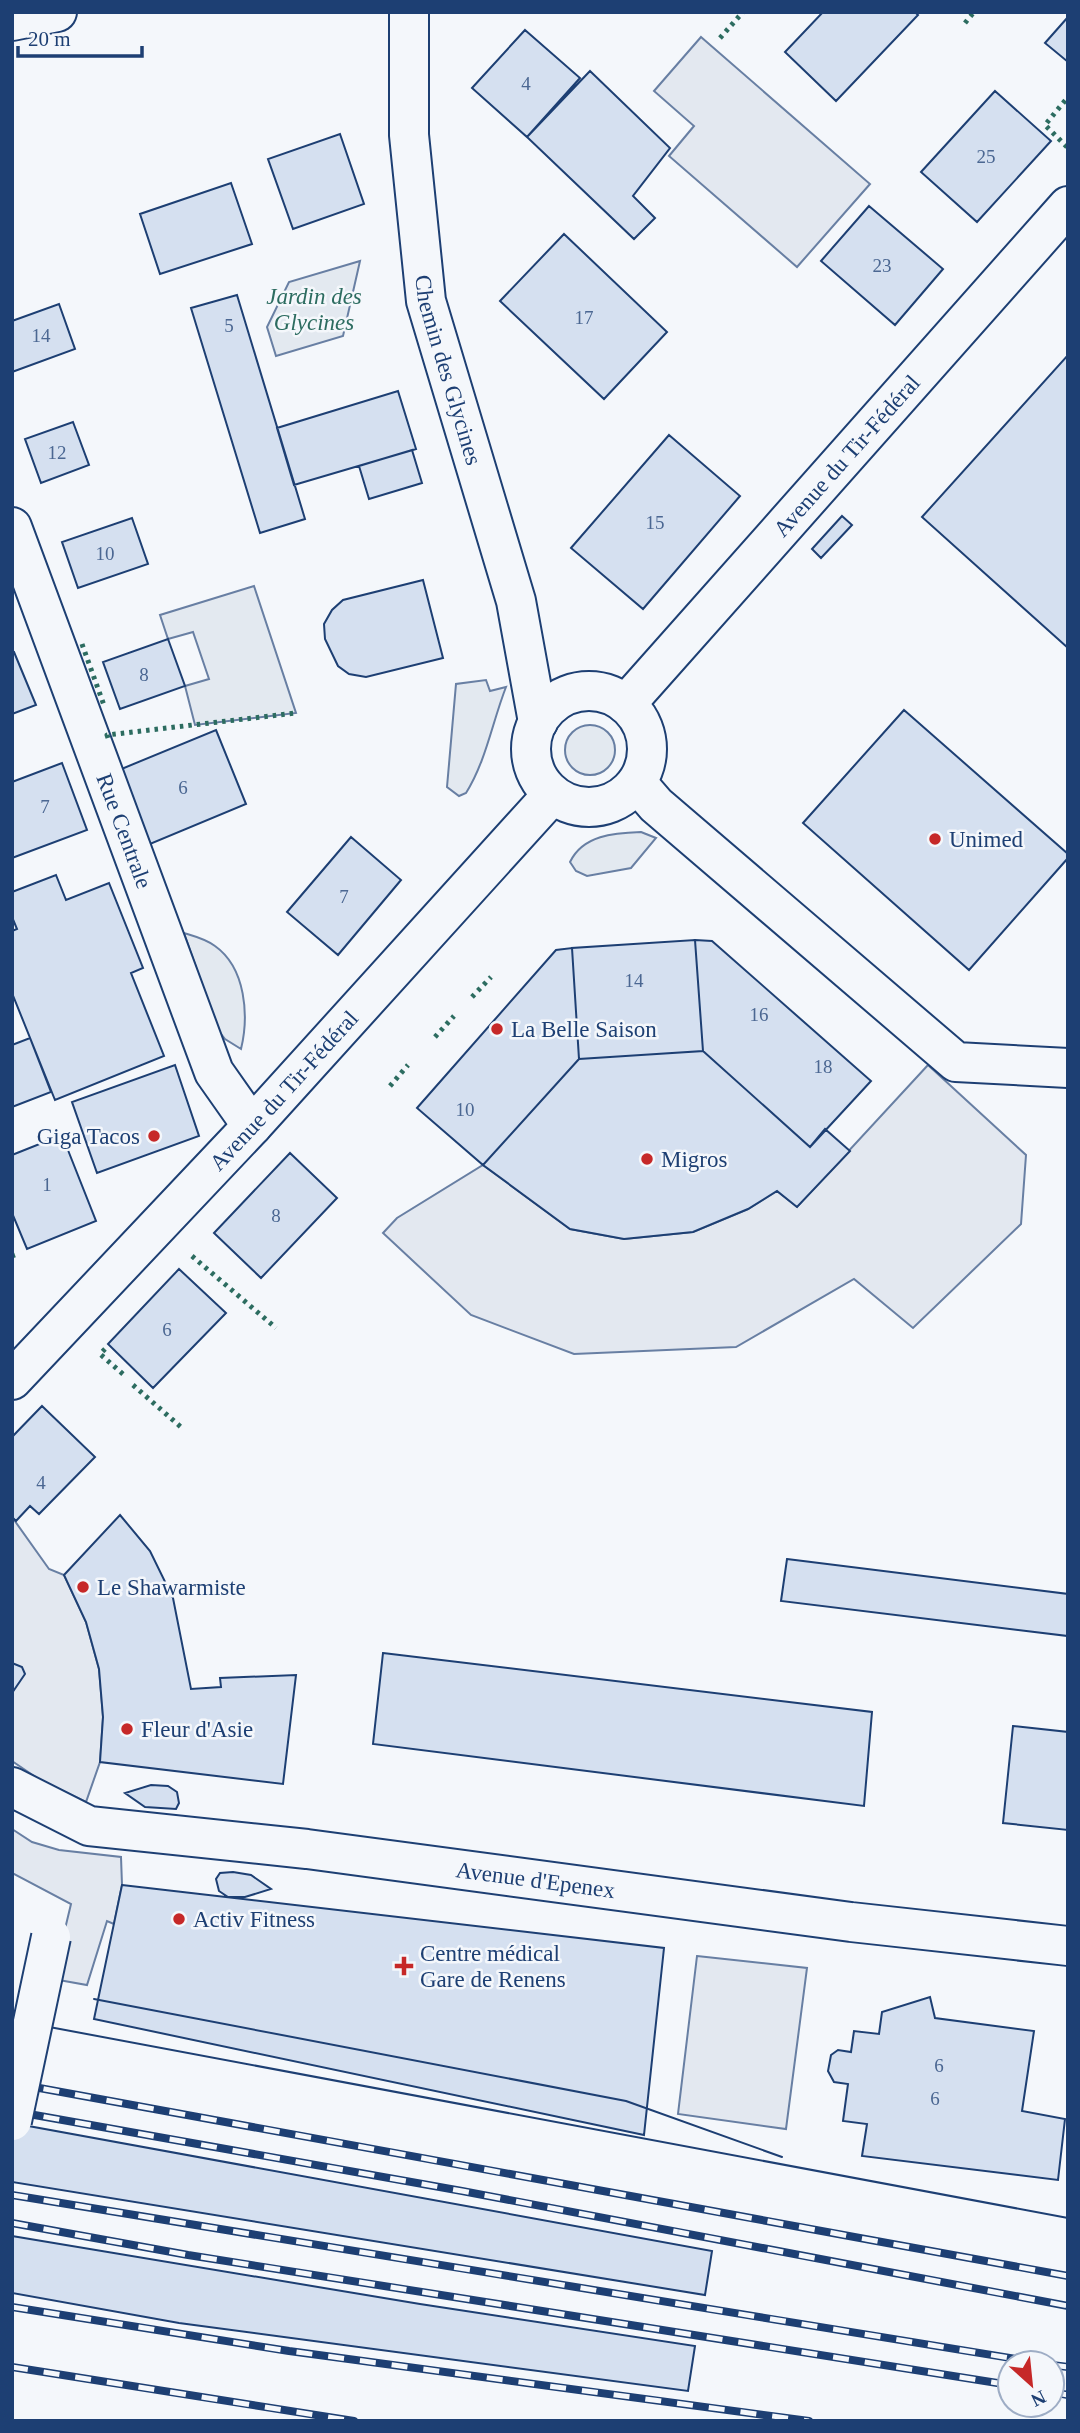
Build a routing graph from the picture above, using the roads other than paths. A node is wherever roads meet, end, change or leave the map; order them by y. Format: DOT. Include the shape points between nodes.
graph roads {
  1 [pos="57,12"];
  2 [pos="409,12"];
  3 [pos="12,20"];
  4 [pos="1068,206"];
  5 [pos="12,527"];
  6 [pos="626,704"];
  7 [pos="538,722"];
  8 [pos="637,783"];
  9 [pos="552,795"];
  10 [pos="1068,1068"];
  11 [pos="252,1126"];
  12 [pos="12,1380"];
  13 [pos="12,1787"];
  14 [pos="51,1937"];
  15 [pos="1068,1946"];
  16 [pos="24,2005"];
  17 [pos="12,2121"];
  1 -- 3 [label="street"];
  2 -- 7 [label="street, Chemin des Glycines" via="409,135 426,301 516,601"];
  4 -- 6 [label="street, Avenue du Tir-Fédéral"];
  5 -- 11 [label="street, Rue Centrale" via="214,1072"];
  6 -- 7 [label="street" via="595,691 576,692 555,702"];
  6 -- 8 [label="street" via="640,719 646,735 648,753"];
  7 -- 9 [label="street" via="531,760 537,778"];
  8 -- 9 [label="street" via="625,796 594,808 578,807"];
  8 -- 10 [label="street" via="956,1062"];
  9 -- 11 [label="street, Avenue du Tir-Fédéral"];
  11 -- 12 [label="street, Avenue du Tir-Fédéral"];
  13 -- 15 [label="street, Avenue d'Epenex" via="89,1826 307,1849 851,1922"];
  14 -- 16 [label="street, bridge"];
  16 -- 17 [label="street, bridge"];
}
